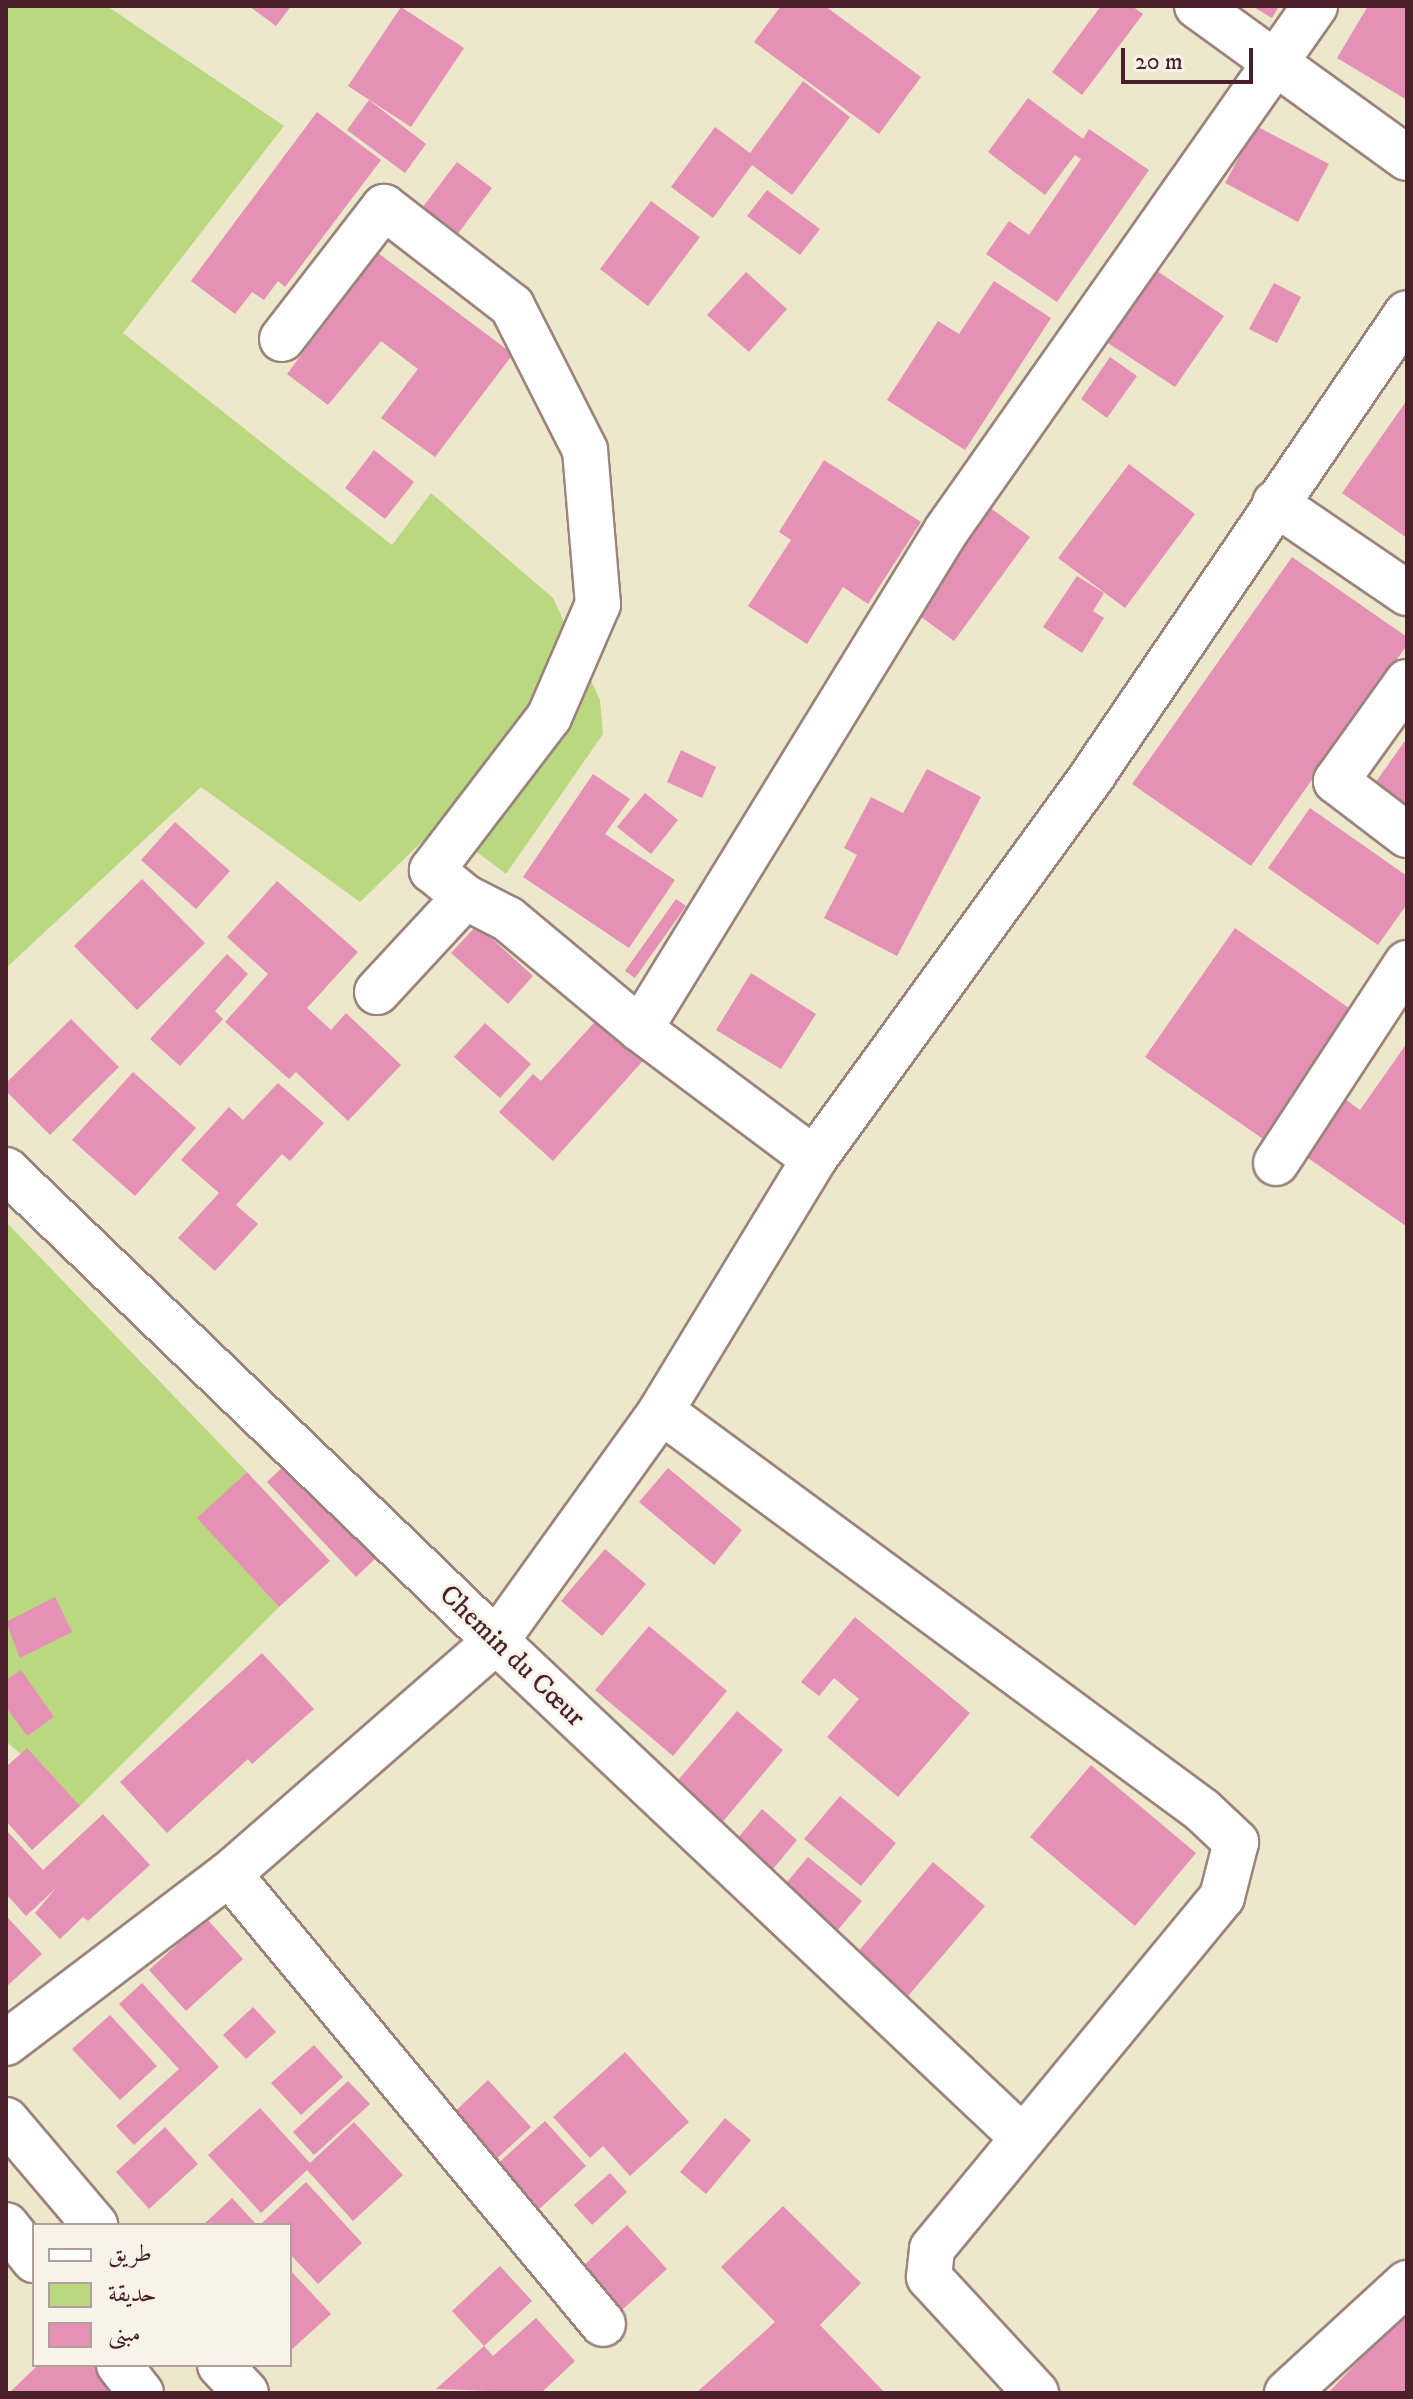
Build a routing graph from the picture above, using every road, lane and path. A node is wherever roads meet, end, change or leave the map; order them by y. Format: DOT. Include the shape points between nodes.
graph roads {
  1 [pos="1197,6"];
  2 [pos="1315,6"];
  3 [pos="1273,59"];
  4 [pos="1407,158"];
  5 [pos="1407,313"];
  6 [pos="282,339"];
  7 [pos="1275,503"];
  8 [pos="1407,593"];
  9 [pos="1407,682"];
  10 [pos="1407,835"];
  11 [pos="465,897"];
  12 [pos="1407,963"];
  13 [pos="377,992"];
  14 [pos="640,1029"];
  15 [pos="814,1159"];
  16 [pos="1276,1163"];
  17 [pos="6,1170"];
  18 [pos="661,1411"];
  19 [pos="496,1641"];
  20 [pos="229,1874"];
  21 [pos="6,2043"];
  22 [pos="6,2120"];
  23 [pos="1023,2138"];
  24 [pos="93,2223"];
  25 [pos="6,2225"];
  26 [pos="32,2258"];
  27 [pos="1407,2283"];
  28 [pos="603,2324"];
  29 [pos="121,2367"];
  30 [pos="222,2367"];
  31 [pos="141,2393"];
  32 [pos="246,2393"];
  33 [pos="1036,2393"];
  34 [pos="1287,2393"];
  1 -- 3 [label="street"];
  2 -- 3 [label="street"];
  3 -- 4 [label="street"];
  3 -- 14 [label="street" via="946,531"];
  5 -- 7 [label="street"];
  6 -- 11 [label="street" via="384,207 512,306 585,450 598,604 549,717 432,870"];
  7 -- 8 [label="street"];
  7 -- 15 [label="street" via="1094,773"];
  9 -- 10 [label="street" via="1336,781"];
  11 -- 13 [label="street"];
  11 -- 14 [label="street" via="508,919"];
  12 -- 16 [label="street"];
  14 -- 15 [label="street"];
  15 -- 18 [label="street"];
  17 -- 19 [label="street, Chemin du Cœur"];
  18 -- 19 [label="street"];
  18 -- 23 [label="street" via="1202,1810 1236,1842 1222,1897"];
  19 -- 20 [label="street"];
  19 -- 23 [label="street, Chemin du Cœur"];
  20 -- 21 [label="street"];
  20 -- 28 [label="street"];
  22 -- 24 [label="street"];
  23 -- 33 [label="street" via="932,2249 929,2277"];
  25 -- 26 [label="street"];
  27 -- 34 [label="street"];
  29 -- 31 [label="street"];
  30 -- 32 [label="street"];
}
